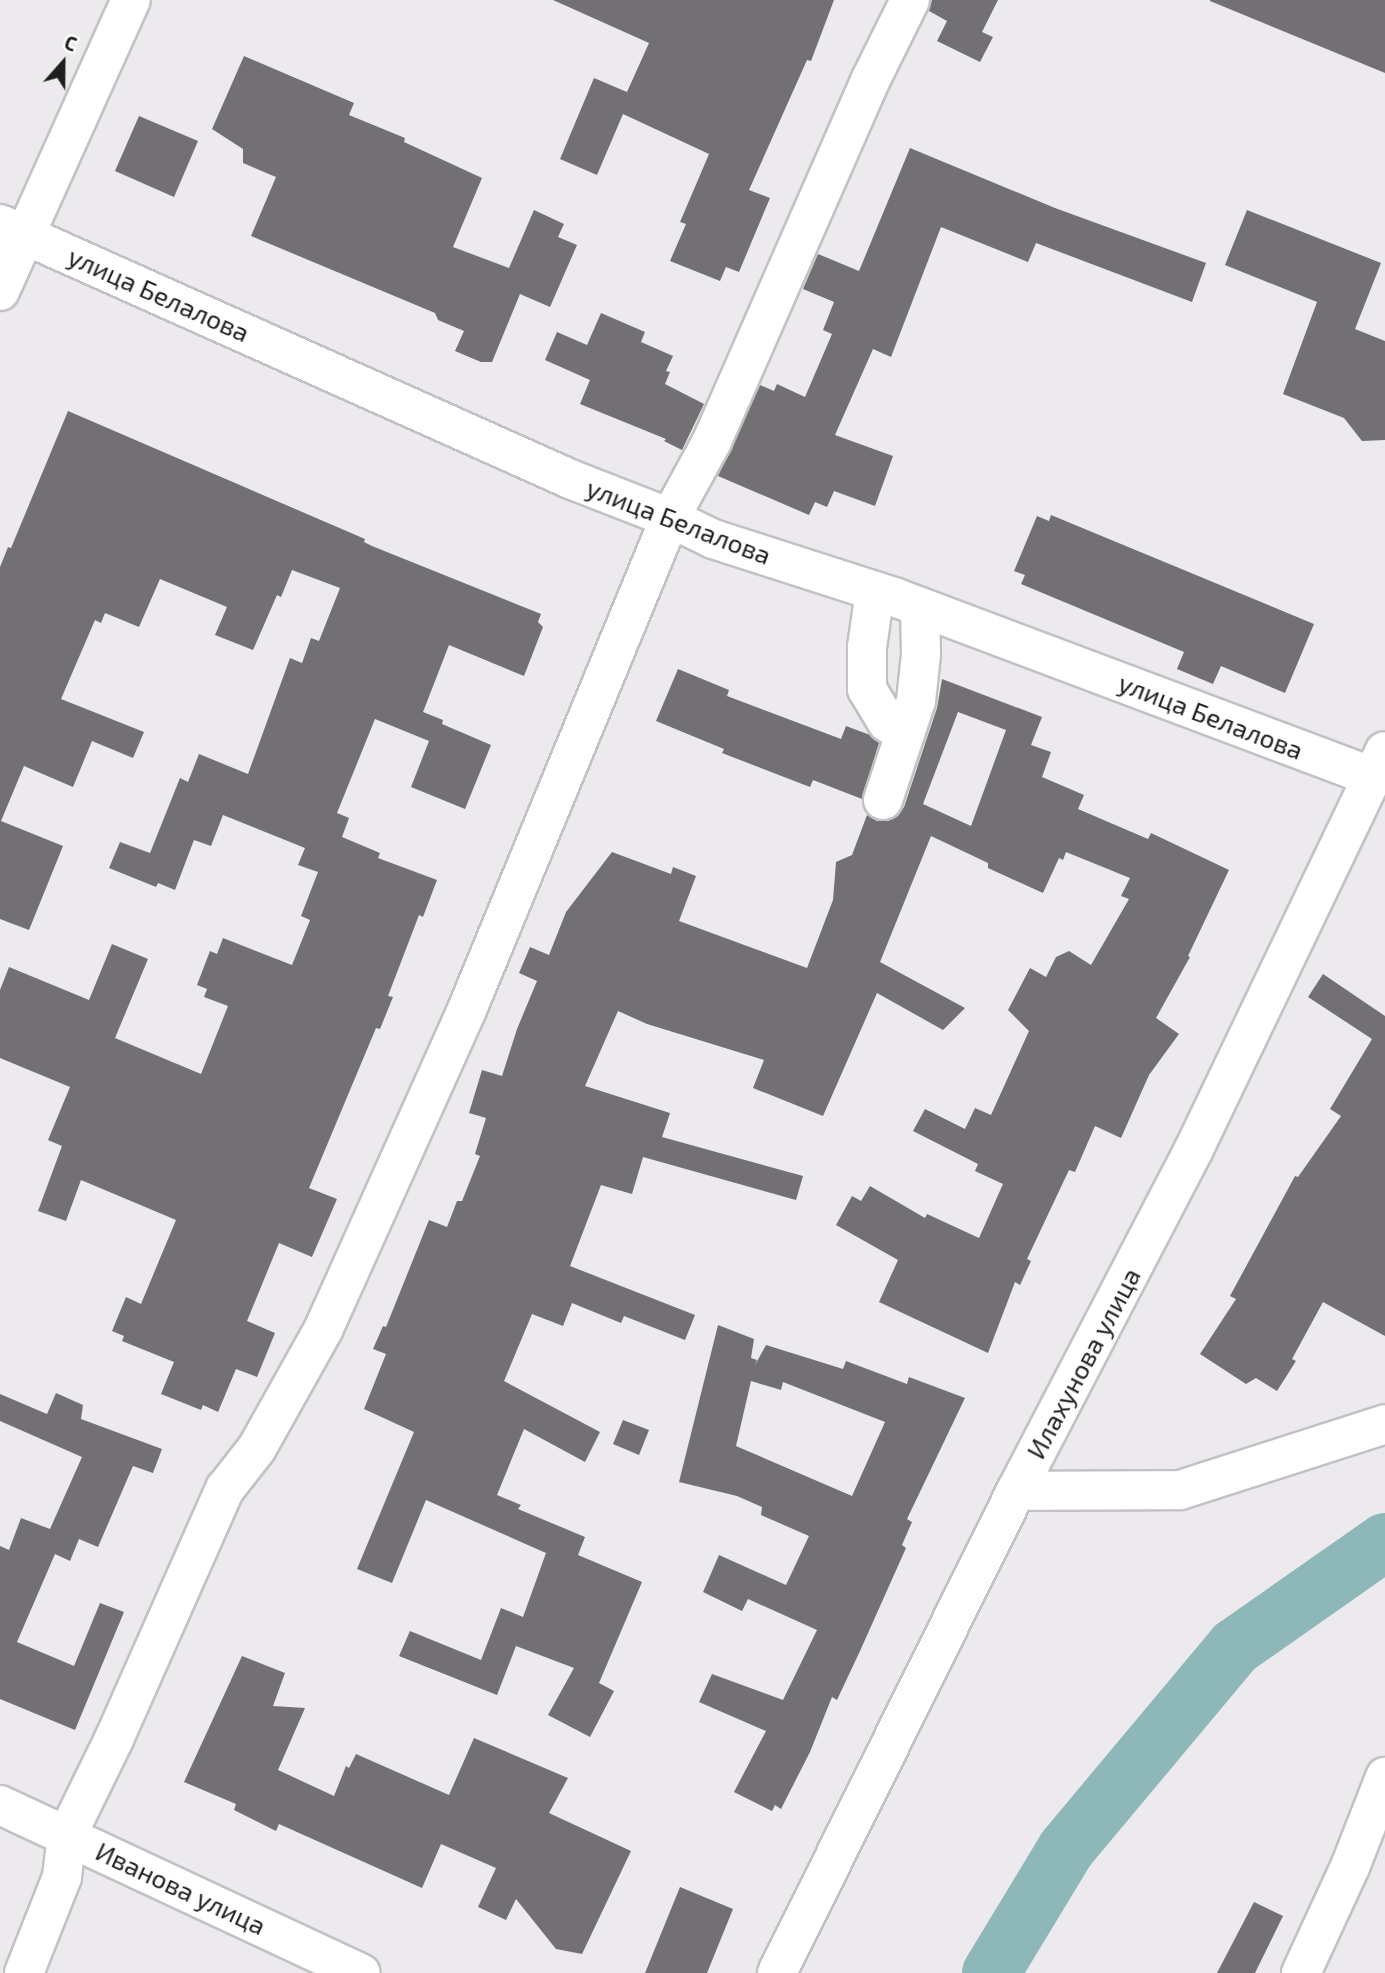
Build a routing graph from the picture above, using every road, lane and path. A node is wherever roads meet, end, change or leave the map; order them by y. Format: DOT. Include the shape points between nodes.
graph roads {
  1 [pos="131,0"];
  2 [pos="910,0"];
  3 [pos="13,229"];
  4 [pos="0,291"];
  5 [pos="670,518"];
  6 [pos="875,591"];
  7 [pos="920,607"];
  8 [pos="905,735"];
  9 [pos="1379,764"];
  10 [pos="883,800"];
  11 [pos="1385,1424"];
  12 [pos="1016,1491"];
  13 [pos="1384,1782"];
  14 [pos="0,1805"];
  15 [pos="67,1835"];
  16 [pos="24,1973"];
  17 [pos="361,1973"];
  18 [pos="777,1973"];
  19 [pos="1301,1973"];
  1 -- 3 [label="street"];
  2 -- 5 [label="street" via="712,441"];
  3 -- 4 [label="street"];
  3 -- 5 [label="street, улица Белалова" via="570,479"];
  5 -- 6 [label="street, улица Белалова" via="713,539"];
  5 -- 15 [label="street" via="526,870 385,1194 317,1340 257,1448 225,1489"];
  6 -- 7 [label="street, улица Белалова"];
  6 -- 8 [label="street" via="867,689 887,722"];
  7 -- 8 [label="street" via="918,689"];
  7 -- 9 [label="street, улица Белалова"];
  8 -- 10 [label="street"];
  9 -- 12 [label="street, Илахунова улица" via="1194,1149"];
  11 -- 12 [label="street" via="1180,1490"];
  12 -- 18 [label="street, Илахунова улица"];
  13 -- 19 [label="street"];
  14 -- 15 [label="street, Иванова улица"];
  15 -- 16 [label="street" via="62,1877"];
  15 -- 17 [label="street, Иванова улица"];
}
